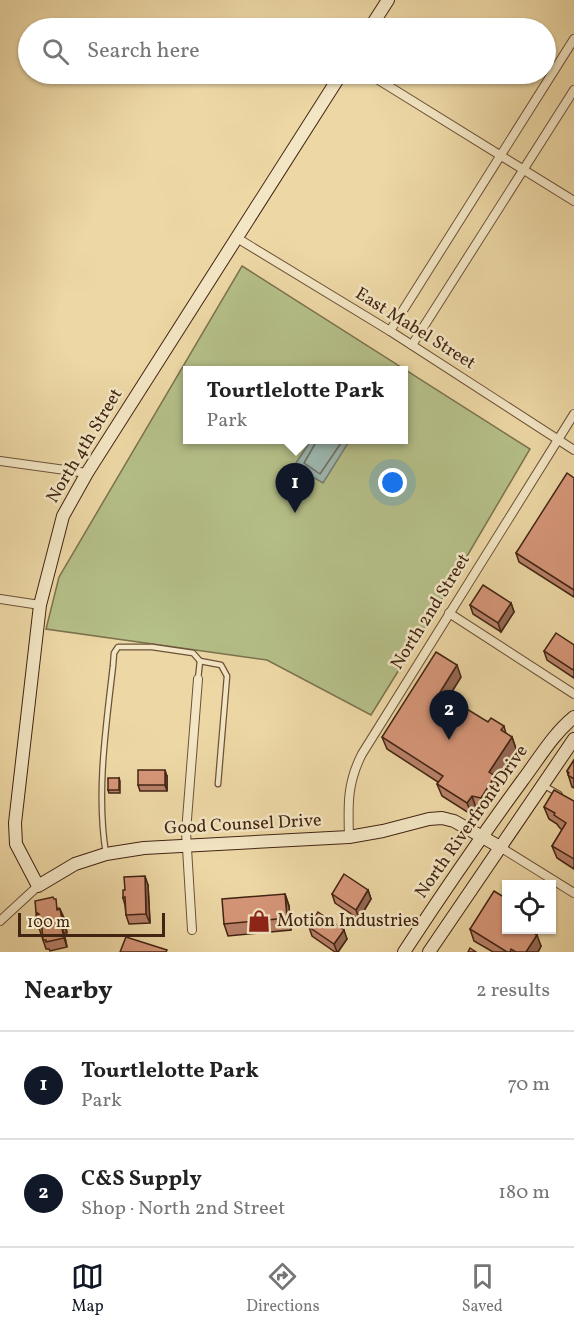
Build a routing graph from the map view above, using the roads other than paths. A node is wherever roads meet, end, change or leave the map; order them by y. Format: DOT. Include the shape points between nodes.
graph roads {
  1 [pos="388,0"];
  2 [pos="376,18"];
  3 [pos="574,39"];
  4 [pos="556,67"];
  5 [pos="335,84"];
  6 [pos="385,84"];
  7 [pos="545,84"];
  8 [pos="574,90"];
  9 [pos="500,155"];
  10 [pos="524,169"];
  11 [pos="574,201"];
  12 [pos="237,238"];
  13 [pos="390,331"];
  14 [pos="412,345"];
  15 [pos="574,414"];
  16 [pos="558,439"];
  17 [pos="574,450"];
  18 [pos="0,461"];
  19 [pos="87,473"];
  20 [pos="0,599"];
  21 [pos="40,605"];
  22 [pos="449,613"];
  23 [pos="200,661"];
  24 [pos="198,679"];
  25 [pos="574,694"];
  26 [pos="574,717"];
  27 [pos="574,739"];
  28 [pos="218,784"];
  29 [pos="543,784"];
  30 [pos="565,798"];
  31 [pos="482,836"];
  32 [pos="349,837"];
  33 [pos="187,846"];
  34 [pos="500,847"];
  35 [pos="106,854"];
  36 [pos="38,886"];
  37 [pos="574,892"];
  38 [pos="0,921"];
  39 [pos="192,930"];
  40 [pos="404,952"];
  41 [pos="429,952"];
  1 -- 2 [label="street"];
  3 -- 4 [label="street"];
  5 -- 12 [label="street, North 4th Street"];
  6 -- 9 [label="street"];
  7 -- 9 [label="street"];
  8 -- 10 [label="street"];
  9 -- 10 [label="street"];
  9 -- 13 [label="street"];
  10 -- 11 [label="street"];
  10 -- 14 [label="street"];
  12 -- 13 [label="street, East Mabel Street"];
  12 -- 19 [label="street, North 4th Street"];
  13 -- 14 [label="street, East Mabel Street"];
  14 -- 16 [label="street, East Mabel Street"];
  15 -- 16 [label="street, North 2nd Street"];
  16 -- 17 [label="street, East Mabel Street"];
  16 -- 22 [label="street, North 2nd Street"];
  18 -- 19 [label="street"];
  19 -- 21 [label="street, North 4th Street" via="63,516"];
  20 -- 21 [label="street"];
  21 -- 36 [label="street, North 4th Street" via="15,823 16,844"];
  22 -- 25 [label="street"];
  22 -- 32 [label="street, North 2nd Street" via="354,768 348,800"];
  23 -- 24 [label="lane"];
  23 -- 28 [label="lane" via="221,665 227,676"];
  23 -- 35 [label="lane" via="187,651 152,647 118,647 114,653 102,828"];
  24 -- 33 [label="street"];
  26 -- 31 [label="street, North Riverfront Drive"];
  27 -- 29 [label="street, North Riverfront Drive"];
  29 -- 30 [label="lane"];
  29 -- 34 [label="street, North Riverfront Drive"];
  31 -- 32 [label="street, Good Counsel Drive" via="442,818"];
  31 -- 34 [label="street, Good Counsel Drive"];
  31 -- 40 [label="street, North Riverfront Drive"];
  32 -- 33 [label="street, Good Counsel Drive"];
  33 -- 35 [label="street, Good Counsel Drive"];
  33 -- 39 [label="street"];
  34 -- 37 [label="street"];
  34 -- 41 [label="street, North Riverfront Drive"];
  35 -- 36 [label="street, Good Counsel Drive" via="75,864"];
  36 -- 38 [label="street, Good Counsel Drive"];
}
